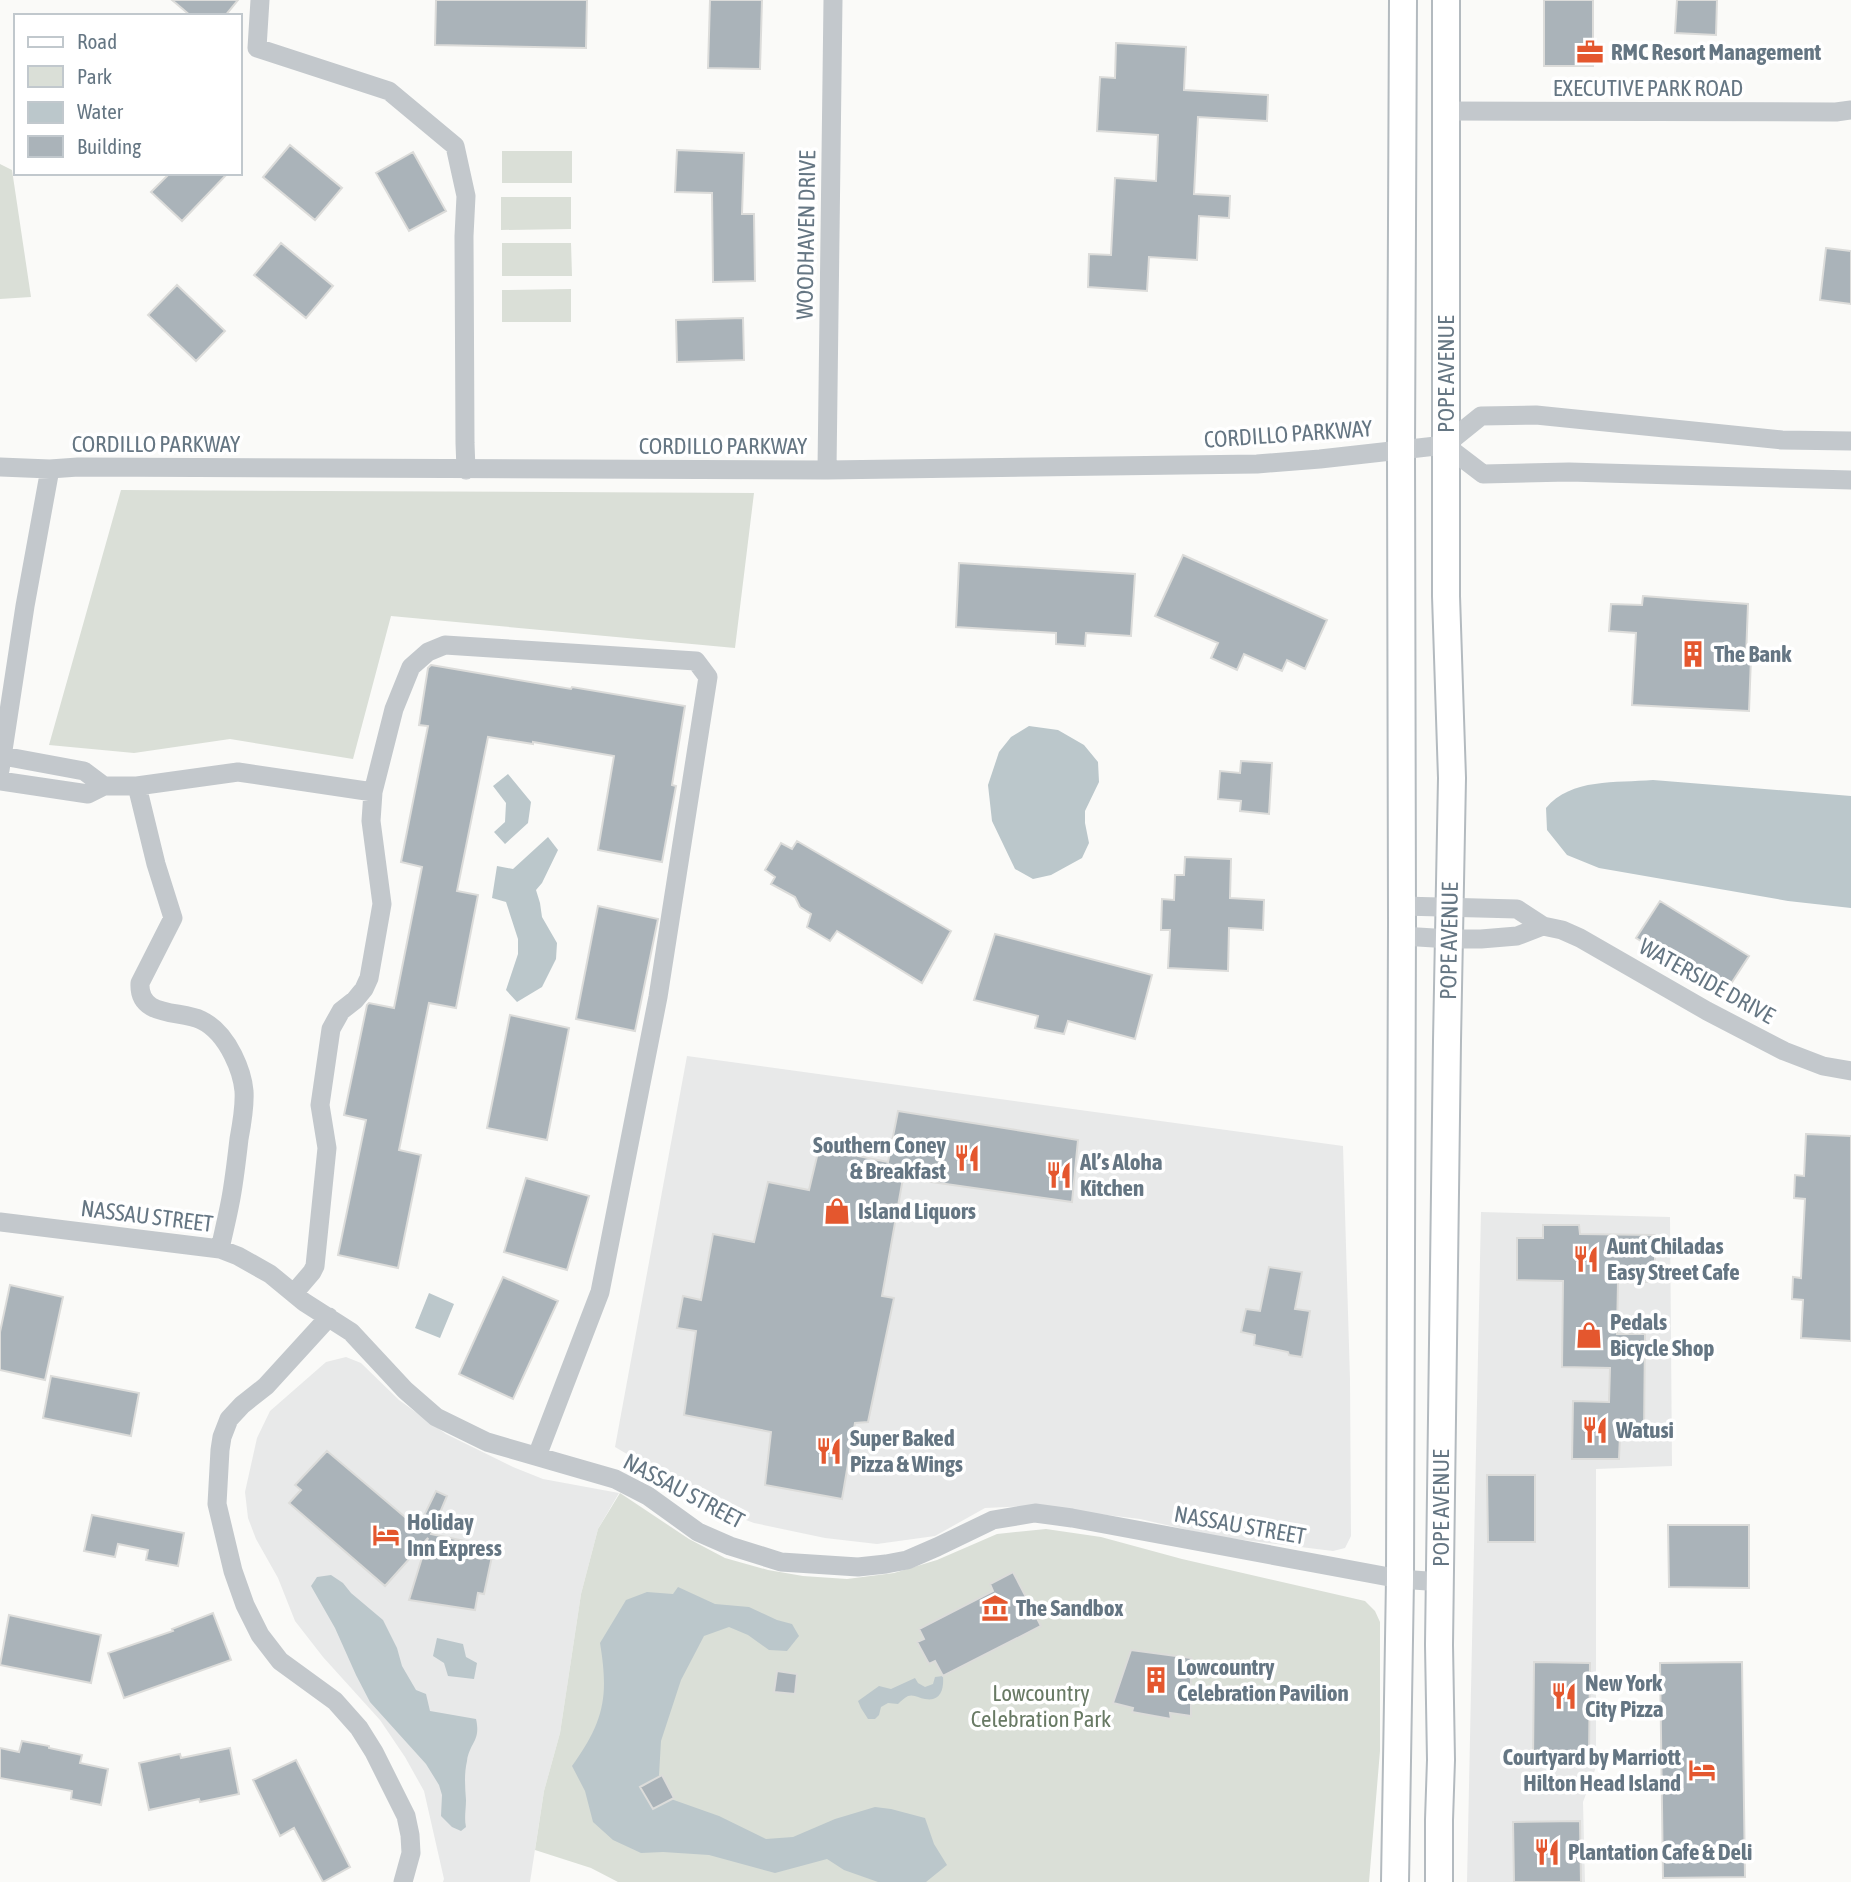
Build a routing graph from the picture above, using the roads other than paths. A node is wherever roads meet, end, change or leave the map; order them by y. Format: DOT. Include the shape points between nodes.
graph roads {
  1 [pos="260,0"];
  2 [pos="833,0"];
  3 [pos="1403,0"];
  4 [pos="1447,0"];
  5 [pos="1851,110"];
  6 [pos="1446,111"];
  7 [pos="1851,441"];
  8 [pos="1445,445"];
  9 [pos="1401,450"];
  10 [pos="0,467"];
  11 [pos="50,469"];
  12 [pos="466,470"];
  13 [pos="827,470"];
  14 [pos="1851,480"];
  15 [pos="1,763"];
  16 [pos="0,781"];
  17 [pos="104,786"];
  18 [pos="137,786"];
  19 [pos="373,792"];
  20 [pos="1402,906"];
  21 [pos="1451,906"];
  22 [pos="1543,926"];
  23 [pos="1402,936"];
  24 [pos="1450,939"];
  25 [pos="1851,1071"];
  26 [pos="0,1222"];
  27 [pos="220,1249"];
  28 [pos="294,1293"];
  29 [pos="329,1317"];
  30 [pos="537,1455"];
  31 [pos="1400,1579"];
  32 [pos="1441,1582"];
  33 [pos="402,1882"];
  34 [pos="1395,1882"];
  35 [pos="1439,1882"];
  1 -- 12 [label="street" via="257,48 389,91 455,146 466,196"];
  2 -- 13 [label="street, WOODHAVEN DRIVE"];
  3 -- 9 [label="main road, POPE AVENUE"];
  4 -- 6 [label="main road, POPE AVENUE"];
  5 -- 6 [label="street, EXECUTIVE PARK ROAD"];
  6 -- 8 [label="main road, POPE AVENUE"];
  7 -- 8 [label="street" via="1782,440 1536,415 1481,416"];
  8 -- 9 [label="street, CORDILLO PARKWAY"];
  8 -- 14 [label="street" via="1483,474"];
  8 -- 21 [label="main road, POPE AVENUE"];
  9 -- 13 [label="street, CORDILLO PARKWAY" via="1257,464"];
  9 -- 20 [label="main road, POPE AVENUE"];
  10 -- 11 [label="street, CORDILLO PARKWAY"];
  11 -- 12 [label="street, CORDILLO PARKWAY"];
  11 -- 15 [label="street"];
  12 -- 13 [label="street, CORDILLO PARKWAY"];
  15 -- 17 [label="street" via="84,771"];
  16 -- 17 [label="street" via="88,794"];
  17 -- 18 [label="street"];
  18 -- 19 [label="street" via="238,772"];
  18 -- 27 [label="street" via="173,918 140,992 158,1010 205,1022 224,1039 244,1090"];
  19 -- 28 [label="street" via="371,821 382,904 369,978 331,1028 320,1105 327,1148 315,1266"];
  19 -- 30 [label="street" via="394,709 411,667 445,645 696,661 708,677 658,997 600,1292"];
  20 -- 21 [label="street, WATERSIDE DRIVE"];
  20 -- 23 [label="main road, POPE AVENUE"];
  21 -- 22 [label="street, WATERSIDE DRIVE" via="1517,909"];
  21 -- 24 [label="main road, POPE AVENUE"];
  22 -- 24 [label="street" via="1517,936"];
  22 -- 25 [label="street, WATERSIDE DRIVE" via="1563,930 1784,1051"];
  23 -- 24 [label="street"];
  23 -- 31 [label="main road, POPE AVENUE"];
  24 -- 32 [label="main road, POPE AVENUE"];
  26 -- 27 [label="street, NASSAU STREET"];
  27 -- 28 [label="street, NASSAU STREET" via="270,1274"];
  28 -- 29 [label="street, NASSAU STREET"];
  29 -- 30 [label="street, NASSAU STREET" via="351,1332 436,1417 487,1441"];
  29 -- 33 [label="street" via="229,1419 220,1450 217,1504 233,1571 260,1635 279,1661 335,1701 359,1728 406,1816 411,1853"];
  30 -- 31 [label="street, NASSAU STREET" via="615,1479 698,1532 781,1562 858,1567 886,1564 906,1560 993,1520 1035,1513"];
  31 -- 32 [label="street, NASSAU STREET"];
  31 -- 34 [label="main road, POPE AVENUE"];
  32 -- 35 [label="main road, POPE AVENUE"];
}
